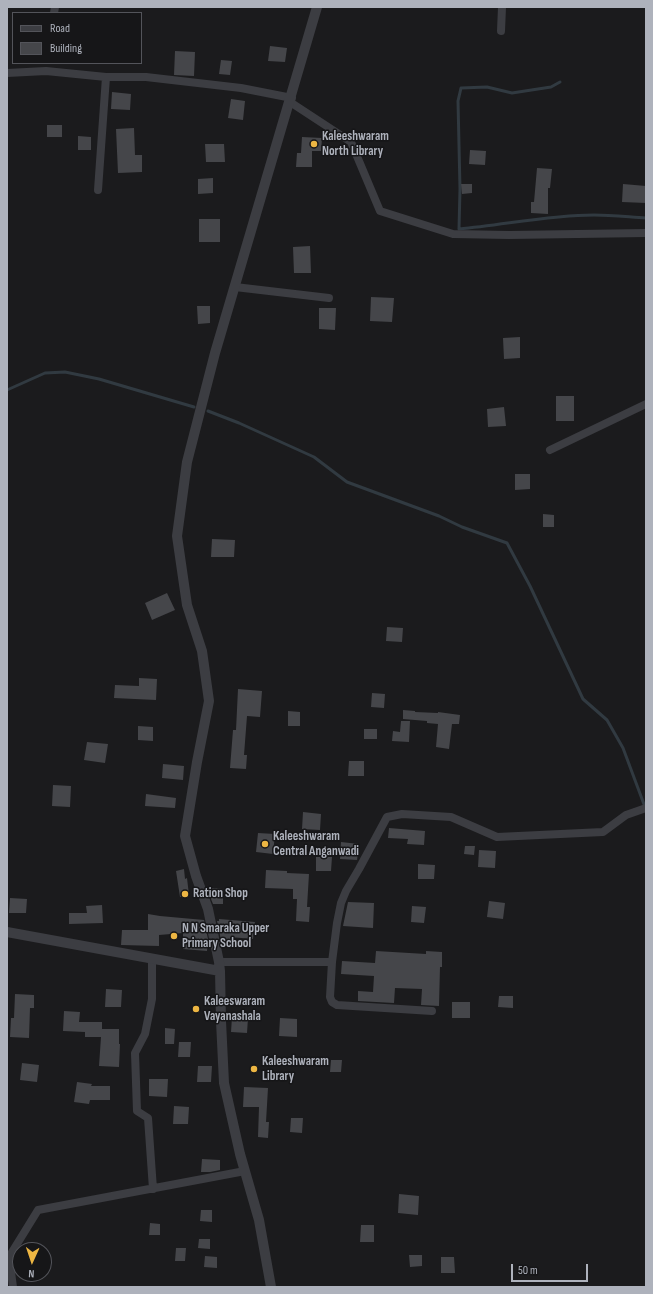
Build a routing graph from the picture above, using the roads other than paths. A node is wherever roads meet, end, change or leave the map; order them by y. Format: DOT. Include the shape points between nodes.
graph roads {
  1 [pos="318,7"];
  2 [pos="502,7"];
  3 [pos="500,30"];
  4 [pos="46,67"];
  5 [pos="7,73"];
  6 [pos="106,77"];
  7 [pos="291,100"];
  8 [pos="98,190"];
  9 [pos="646,233"];
  10 [pos="235,288"];
  11 [pos="329,298"];
  12 [pos="646,404"];
  13 [pos="550,450"];
  14 [pos="646,808"];
  15 [pos="7,932"];
  16 [pos="152,959"];
  17 [pos="332,962"];
  18 [pos="220,966"];
  19 [pos="432,1011"];
  20 [pos="245,1171"];
  21 [pos="153,1189"];
  22 [pos="11,1247"];
  23 [pos="13,1287"];
  24 [pos="271,1287"];
  1 -- 7 [label="street"];
  2 -- 3 [label="street"];
  4 -- 5 [label="street"];
  4 -- 6 [label="street"];
  6 -- 7 [label="street" via="226,86"];
  6 -- 8 [label="street"];
  7 -- 9 [label="street" via="351,142 380,211 453,234"];
  7 -- 10 [label="street"];
  10 -- 11 [label="street"];
  10 -- 18 [label="street" via="187,462 177,536 188,605 202,651 209,701 185,836 208,909"];
  12 -- 13 [label="street"];
  14 -- 17 [label="street" via="626,815 603,832 497,837 451,817 402,814 387,817 341,903"];
  15 -- 16 [label="street"];
  16 -- 18 [label="street"];
  16 -- 21 [label="street" via="152,999 145,1034 135,1053 137,1111 148,1118"];
  17 -- 18 [label="street"];
  17 -- 19 [label="street" via="330,997 337,1005"];
  18 -- 20 [label="street" via="224,1083"];
  20 -- 21 [label="street"];
  20 -- 24 [label="street" via="259,1220"];
  21 -- 22 [label="street" via="38,1210"];
  22 -- 23 [label="street" via="9,1257"];
}
